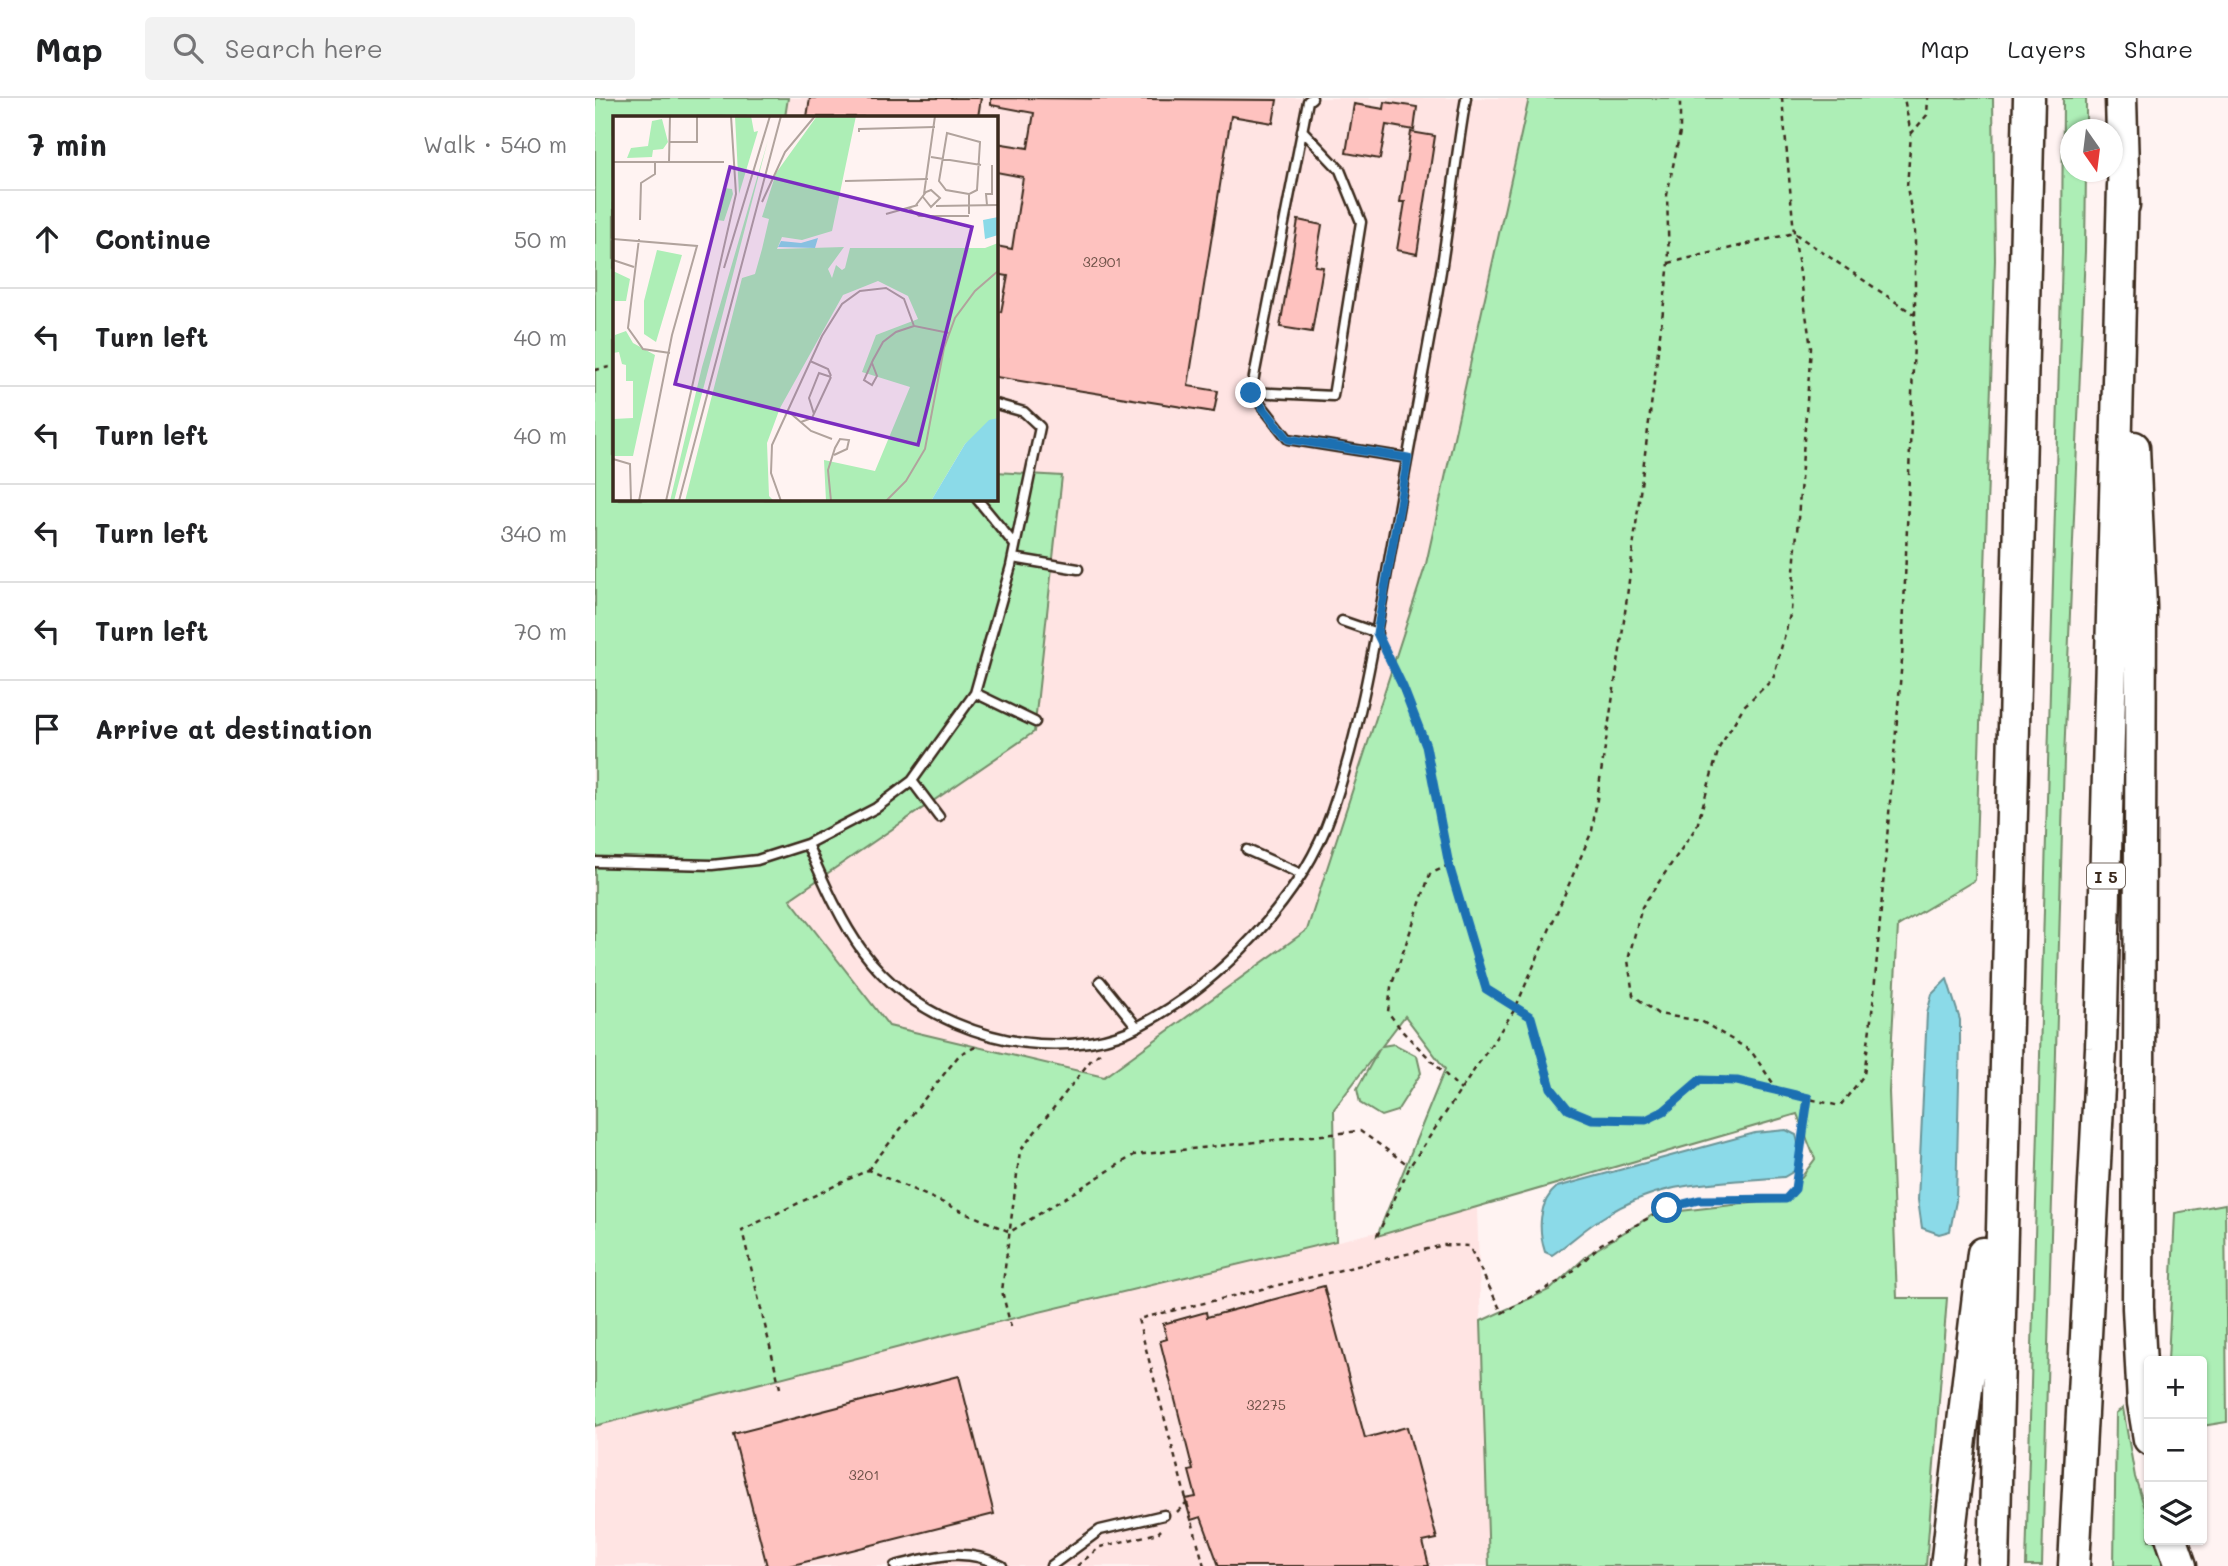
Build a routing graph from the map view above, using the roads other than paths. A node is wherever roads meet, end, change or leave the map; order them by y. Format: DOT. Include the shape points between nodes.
graph roads {
  1 [pos="1312,98"];
  2 [pos="2029,98"];
  3 [pos="2121,98"];
  4 [pos="1463,99"];
  5 [pos="1302,130"];
  6 [pos="2123,185"];
  7 [pos="1251,393"];
  8 [pos="997,404"];
  9 [pos="1408,458"];
  10 [pos="978,500"];
  11 [pos="1015,545"];
  12 [pos="1013,558"];
  13 [pos="1078,569"];
  14 [pos="1342,621"];
  15 [pos="1377,633"];
  16 [pos="975,693"];
  17 [pos="1035,722"];
  18 [pos="912,781"];
  19 [pos="939,817"];
  20 [pos="807,844"];
  21 [pos="1247,850"];
  22 [pos="595,862"];
  23 [pos="1301,874"];
  24 [pos="1100,981"];
  25 [pos="1137,1027"];
  26 [pos="2004,1058"];
  27 [pos="2146,1419"];
  28 [pos="1168,1518"];
  29 [pos="2174,1545"];
  30 [pos="895,1566"];
  31 [pos="1002,1566"];
  32 [pos="1051,1566"];
  33 [pos="1945,1566"];
  34 [pos="1994,1566"];
  35 [pos="2074,1566"];
  36 [pos="2181,1566"];
  1 -- 5 [label="lane"];
  2 -- 26 [label="highway"];
  3 -- 6 [label="highway, I 5"];
  4 -- 9 [label="lane" via="1441,268"];
  5 -- 7 [label="lane"];
  5 -- 7 [label="lane" via="1340,170 1361,222 1333,396"];
  6 -- 27 [label="highway" via="2141,607 2138,1308"];
  6 -- 35 [label="highway, I 5" via="2101,1048"];
  7 -- 9 [label="lane" via="1288,439"];
  8 -- 11 [label="lane" via="1024,412 1040,427"];
  9 -- 15 [label="lane"];
  10 -- 11 [label="lane"];
  11 -- 12 [label="lane"];
  12 -- 13 [label="lane"];
  12 -- 16 [label="lane"];
  14 -- 15 [label="lane"];
  15 -- 23 [label="lane" via="1331,815"];
  16 -- 17 [label="lane"];
  16 -- 18 [label="lane"];
  18 -- 19 [label="lane"];
  18 -- 20 [label="lane" via="876,808"];
  20 -- 22 [label="lane" via="757,860 712,865"];
  20 -- 25 [label="lane" via="857,944 883,977 926,1011 994,1038 1021,1043 1080,1043"];
  21 -- 23 [label="lane"];
  23 -- 25 [label="lane" via="1265,924 1204,985"];
  24 -- 25 [label="lane"];
  26 -- 33 [label="highway"];
  26 -- 34 [label="highway"];
  28 -- 32 [label="lane" via="1100,1530"];
  29 -- 36 [label="highway"];
  30 -- 31 [label="lane" via="963,1553"];
}
